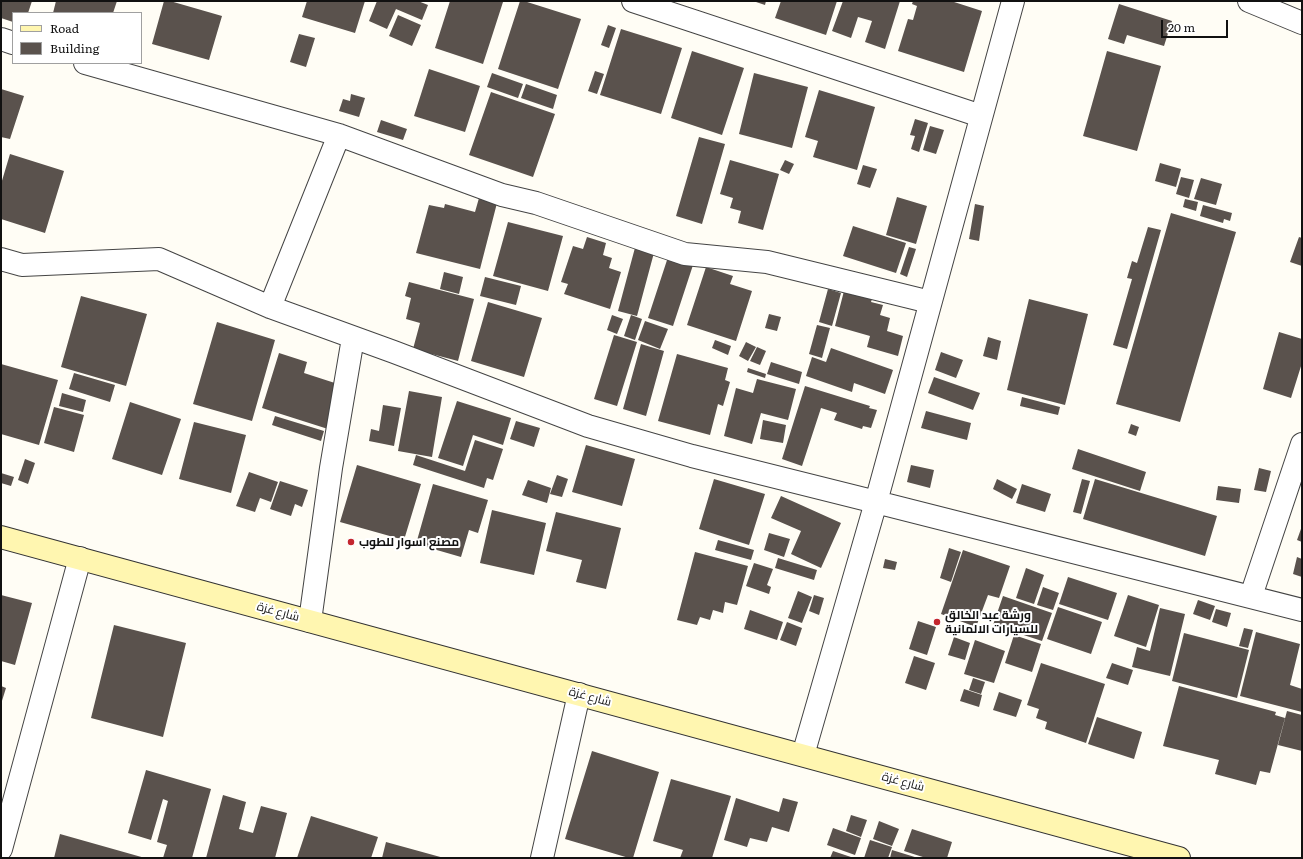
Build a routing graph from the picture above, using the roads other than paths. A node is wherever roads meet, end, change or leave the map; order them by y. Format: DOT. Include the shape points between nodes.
graph roads {
  1 [pos="633,1"];
  2 [pos="1013,1"];
  3 [pos="1250,1"];
  4 [pos="1302,23"];
  5 [pos="1,39"];
  6 [pos="12,43"];
  7 [pos="89,64"];
  8 [pos="982,116"];
  9 [pos="339,135"];
  10 [pos="1,259"];
  11 [pos="930,302"];
  12 [pos="270,307"];
  13 [pos="354,338"];
  14 [pos="1302,444"];
  15 [pos="876,502"];
  16 [pos="1,537"];
  17 [pos="80,558"];
  18 [pos="1251,596"];
  19 [pos="1302,610"];
  20 [pos="310,621"];
  21 [pos="579,694"];
  22 [pos="803,755"];
  23 [pos="9,788"];
  24 [pos="1,849"];
  25 [pos="542,858"];
  26 [pos="1179,858"];
  1 -- 8 [label="street"];
  2 -- 8 [label="street"];
  3 -- 4 [label="street"];
  5 -- 6 [label="street"];
  7 -- 9 [label="street"];
  8 -- 11 [label="street"];
  9 -- 11 [label="street" via="502,195 536,203 685,254 767,262"];
  9 -- 12 [label="street"];
  10 -- 12 [label="street" via="22,264 159,259"];
  11 -- 15 [label="street"];
  12 -- 13 [label="street"];
  13 -- 15 [label="street" via="588,426 692,456"];
  13 -- 20 [label="street" via="331,468"];
  14 -- 18 [label="street"];
  15 -- 18 [label="street"];
  15 -- 22 [label="street"];
  16 -- 17 [label="main road, شارع غزة"];
  17 -- 20 [label="main road, شارع غزة"];
  17 -- 23 [label="street"];
  18 -- 19 [label="street"];
  20 -- 21 [label="main road, شارع غزة"];
  21 -- 22 [label="main road, شارع غزة"];
  21 -- 25 [label="street"];
  22 -- 26 [label="main road, شارع غزة"];
  23 -- 24 [label="street"];
}
